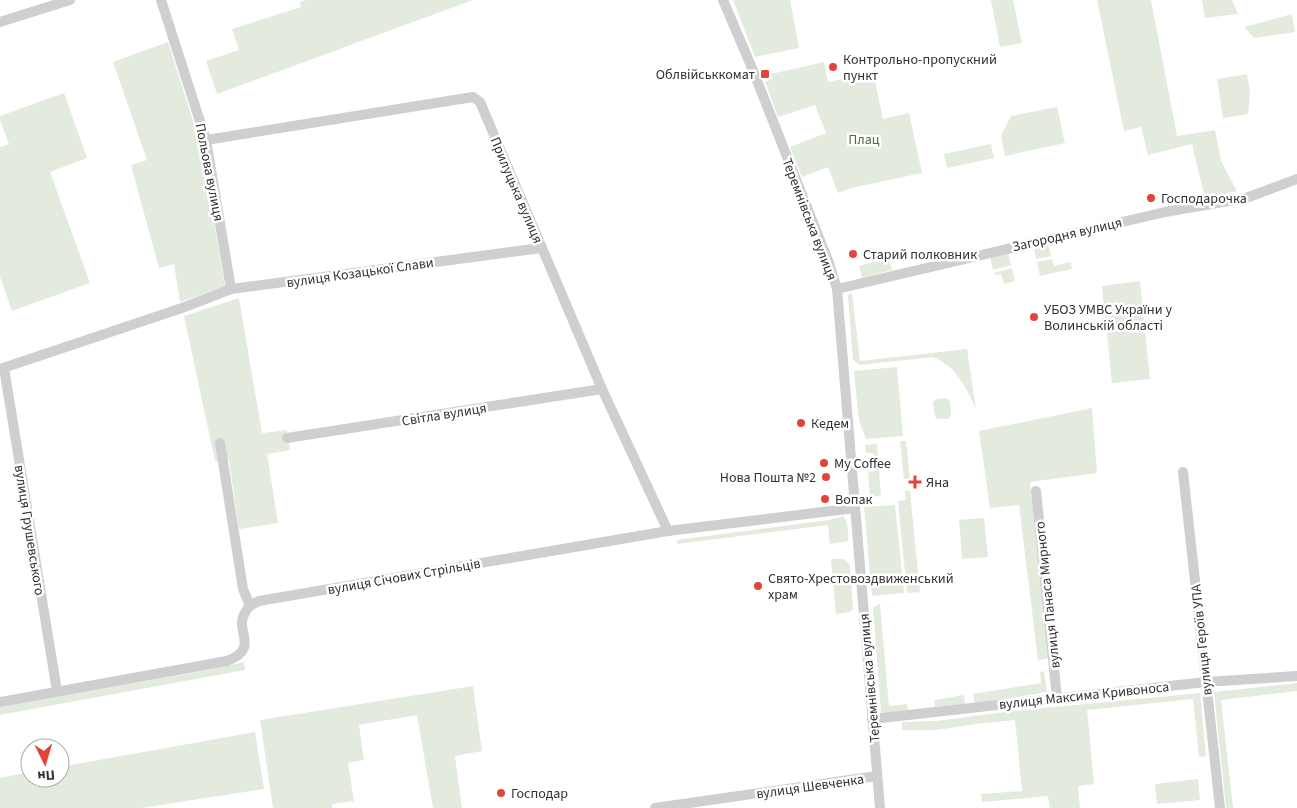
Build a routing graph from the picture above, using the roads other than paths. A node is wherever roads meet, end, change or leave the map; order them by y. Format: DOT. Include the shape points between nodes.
graph roads {
  1 [pos="70,0"];
  2 [pos="161,0"];
  3 [pos="723,0"];
  4 [pos="0,22"];
  5 [pos="206,140"];
  6 [pos="1297,179"];
  7 [pos="541,248"];
  8 [pos="231,289"];
  9 [pos="837,289"];
  10 [pos="2,369"];
  11 [pos="602,390"];
  12 [pos="287,438"];
  13 [pos="220,443"];
  14 [pos="1182,472"];
  15 [pos="1036,491"];
  16 [pos="854,508"];
  17 [pos="668,531"];
  18 [pos="250,606"];
  19 [pos="1297,676"];
  20 [pos="1206,682"];
  21 [pos="57,691"];
  22 [pos="1057,698"];
  23 [pos="0,702"];
  24 [pos="872,719"];
  25 [pos="877,776"];
  26 [pos="655,808"];
  27 [pos="880,808"];
  28 [pos="1220,808"];
  1 -- 4 [label="street"];
  2 -- 5 [label="street, Польова вулиця"];
  3 -- 9 [label="street, Теремнівська вулиця"];
  5 -- 7 [label="street, Прилуцька вулиця" via="473,97 480,102"];
  5 -- 8 [label="street, Польова вулиця"];
  6 -- 9 [label="street, Загородня вулиця" via="1246,198 1155,214"];
  7 -- 8 [label="street, вулиця Козацької Слави"];
  7 -- 11 [label="street, Прилуцька вулиця"];
  8 -- 10 [label="street, вулиця Козацької Слави"];
  9 -- 16 [label="street, Теремнівська вулиця"];
  10 -- 21 [label="street, вулиця Грушевського"];
  11 -- 12 [label="street, Світла вулиця"];
  11 -- 17 [label="street, Прилуцька вулиця"];
  13 -- 18 [label="street" via="243,589"];
  14 -- 20 [label="street, вулиця Героїв УПА"];
  15 -- 22 [label="street, вулиця Панаса Мирного"];
  16 -- 17 [label="street, вулиця Січових Стрільців"];
  16 -- 24 [label="street, Теремнівська вулиця"];
  17 -- 18 [label="street, вулиця Січових Стрільців" via="268,599"];
  18 -- 21 [label="street" via="243,618 244,649 236,658"];
  19 -- 20 [label="street, вулиця Максима Кривоноса"];
  20 -- 22 [label="street, вулиця Максима Кривоноса"];
  20 -- 28 [label="street, вулиця Героїв УПА"];
  21 -- 23 [label="street"];
  22 -- 24 [label="street, вулиця Максима Кривоноса"];
  24 -- 25 [label="street, Теремнівська вулиця"];
  25 -- 26 [label="street, вулиця Шевченка"];
  25 -- 27 [label="street, Теремнівська вулиця"];
}
